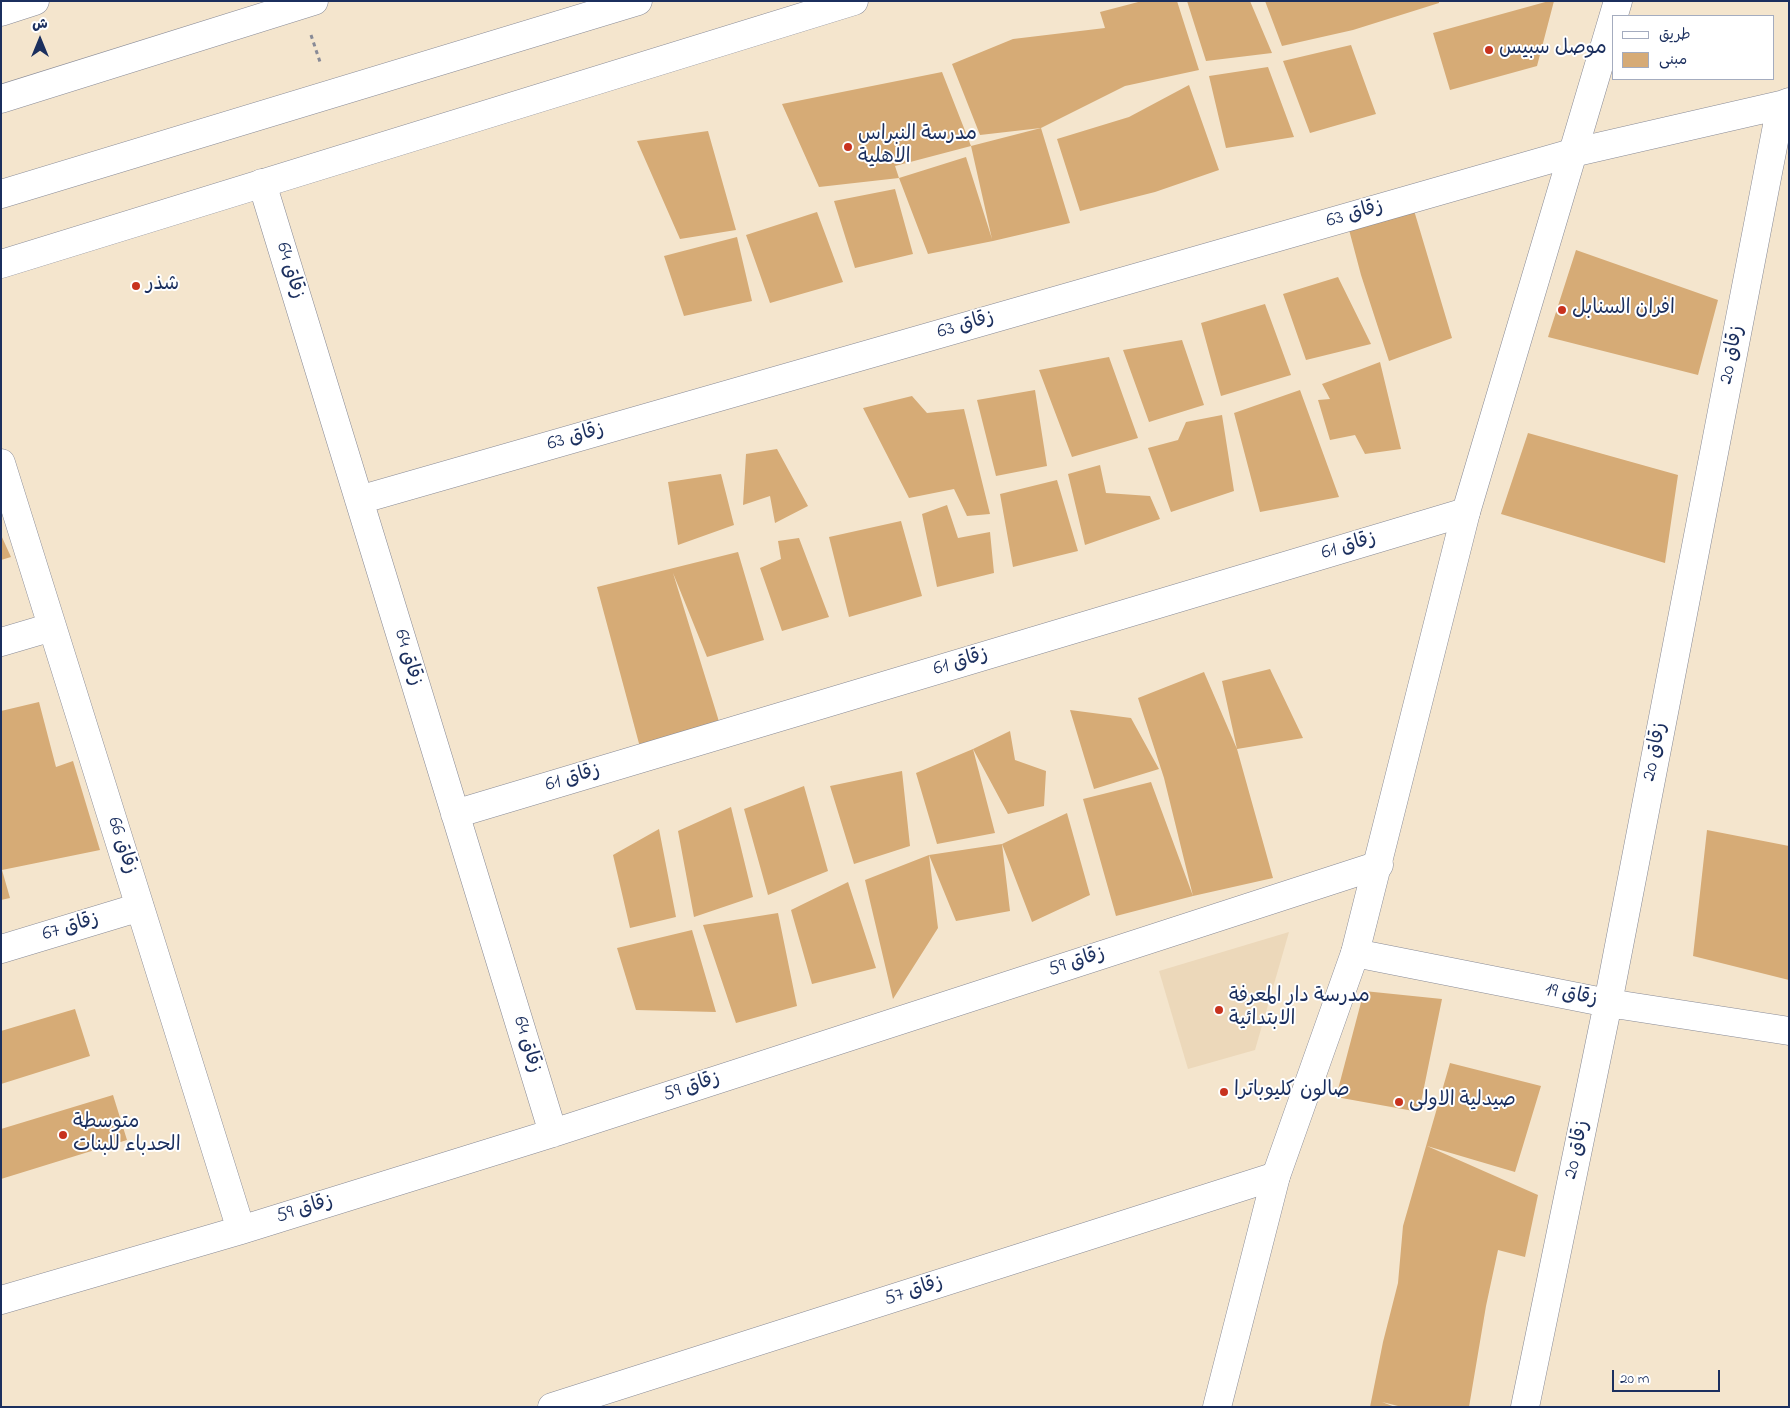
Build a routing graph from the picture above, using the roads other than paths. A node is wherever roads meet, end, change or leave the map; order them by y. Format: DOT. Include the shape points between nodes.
graph roads {
  1 [pos="35,1"];
  2 [pos="314,1"];
  3 [pos="638,1"];
  4 [pos="854,1"];
  5 [pos="1618,1"];
  6 [pos="1,12"];
  7 [pos="1614,15"];
  8 [pos="1612,21"];
  9 [pos="1,99"];
  10 [pos="1785,104"];
  11 [pos="1572,153"];
  12 [pos="262,183"];
  13 [pos="1,194"];
  14 [pos="1,264"];
  15 [pos="1,463"];
  16 [pos="359,500"];
  17 [pos="1466,512"];
  18 [pos="52,627"];
  19 [pos="1,642"];
  20 [pos="455,814"];
  21 [pos="1379,865"];
  22 [pos="140,907"];
  23 [pos="1,949"];
  24 [pos="1356,953"];
  25 [pos="1608,1003"];
  26 [pos="1789,1030"];
  27 [pos="553,1133"];
  28 [pos="1276,1176"];
  29 [pos="241,1230"];
  30 [pos="1,1300"];
  31 [pos="552,1407"];
  32 [pos="1217,1407"];
  33 [pos="1525,1407"];
  1 -- 6 [label="main road"];
  2 -- 9 [label="main road"];
  3 -- 13 [label="main road"];
  4 -- 12 [label="main road"];
  5 -- 7 [label="main road"];
  8 -- 11 [label="main road"];
  10 -- 11 [label="main road, زقاق 63"];
  10 -- 25 [label="main road, زقاق 20"];
  11 -- 16 [label="main road, زقاق 63"];
  11 -- 17 [label="main road"];
  12 -- 14 [label="main road"];
  12 -- 16 [label="main road, زقاق 64"];
  15 -- 18 [label="main road, زقاق 66"];
  16 -- 20 [label="main road, زقاق 64"];
  17 -- 20 [label="main road, زقاق 61"];
  17 -- 21 [label="main road"];
  18 -- 19 [label="main road"];
  18 -- 22 [label="main road, زقاق 66"];
  20 -- 27 [label="main road, زقاق 64"];
  21 -- 24 [label="main road"];
  21 -- 27 [label="main road, زقاق 59"];
  22 -- 23 [label="main road, زقاق 67"];
  22 -- 29 [label="main road, زقاق 66"];
  24 -- 25 [label="main road, زقاق 19"];
  24 -- 28 [label="main road"];
  25 -- 26 [label="main road, زقاق 19"];
  25 -- 33 [label="main road, زقاق 20"];
  27 -- 29 [label="main road, زقاق 59"];
  28 -- 31 [label="main road, زقاق 57"];
  28 -- 32 [label="main road"];
  29 -- 30 [label="main road, زقاق 59"];
}
